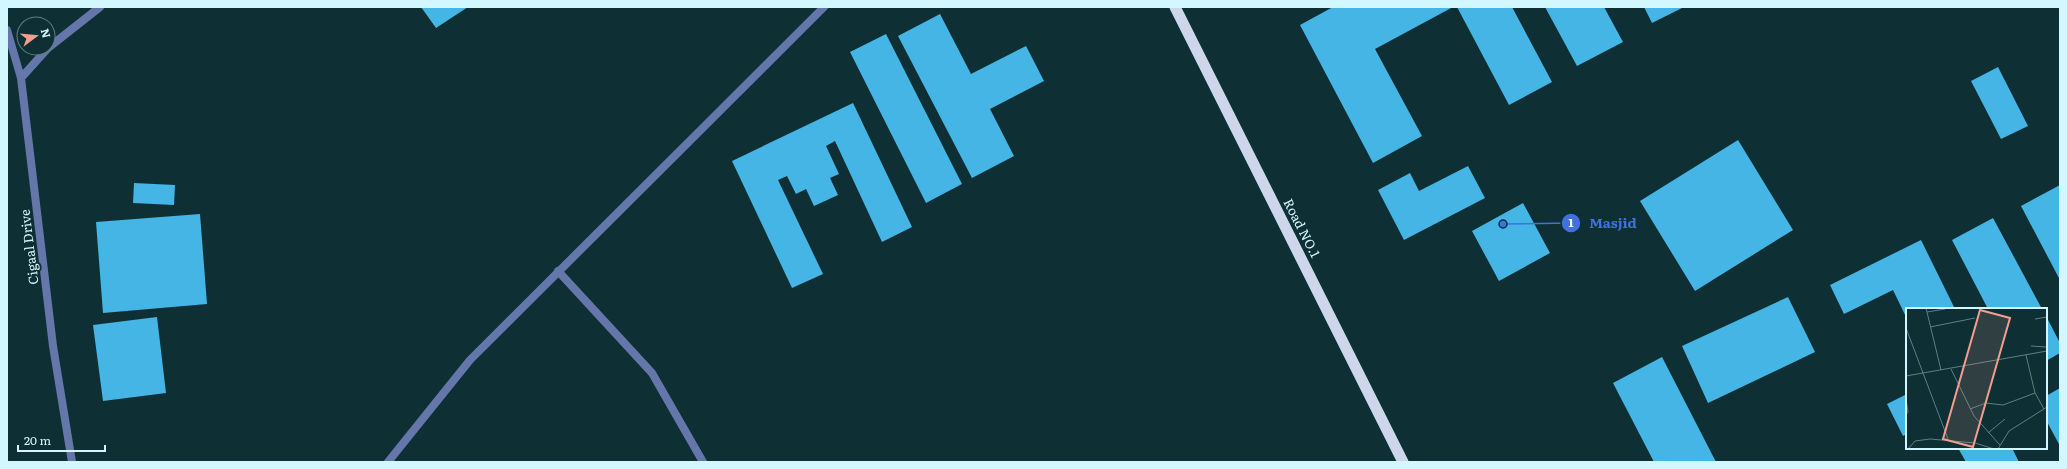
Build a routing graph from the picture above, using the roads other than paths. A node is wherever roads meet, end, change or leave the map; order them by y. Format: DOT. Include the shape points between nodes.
graph roads {
  1 [pos="100,7"];
  2 [pos="824,7"];
  3 [pos="1175,7"];
  4 [pos="7,30"];
  5 [pos="56,42"];
  6 [pos="41,56"];
  7 [pos="21,78"];
  8 [pos="558,271"];
  9 [pos="72,462"];
  10 [pos="388,462"];
  11 [pos="703,462"];
  12 [pos="1403,462"];
  1 -- 5 [label="street"];
  2 -- 8 [label="street"];
  3 -- 12 [label="highway, Road NO.1"];
  4 -- 7 [label="street, Cigaal Drive"];
  6 -- 7 [label="street"];
  7 -- 9 [label="street, Cigaal Drive" via="53,346"];
  8 -- 10 [label="street" via="470,360"];
  8 -- 11 [label="street" via="652,373"];
}
